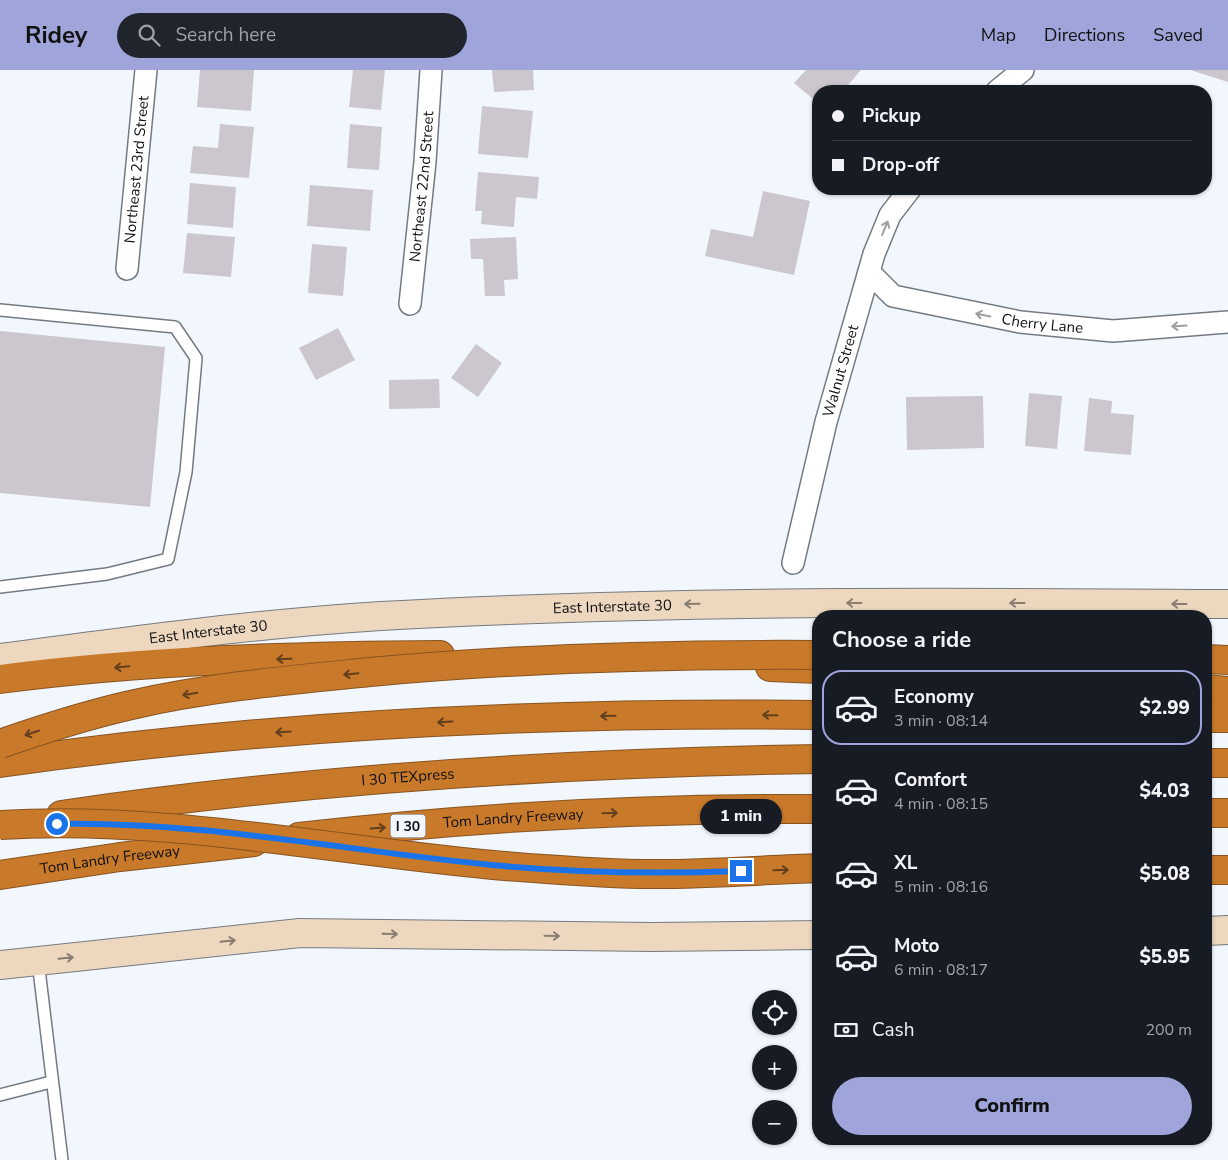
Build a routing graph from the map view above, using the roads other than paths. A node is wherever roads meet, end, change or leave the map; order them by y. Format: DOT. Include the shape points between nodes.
graph roads {
  1 [pos="146,70"];
  2 [pos="431,70"];
  3 [pos="1023,70"];
  4 [pos="1004,85"];
  5 [pos="905,195"];
  6 [pos="128,269"];
  7 [pos="869,272"];
  8 [pos="410,304"];
  9 [pos="0,310"];
  10 [pos="1228,322"];
  11 [pos="793,563"];
  12 [pos="0,587"];
  13 [pos="1228,604"];
  14 [pos="812,655"];
  15 [pos="0,658"];
  16 [pos="812,669"];
  17 [pos="0,679"];
  18 [pos="1212,690"];
  19 [pos="1228,691"];
  20 [pos="812,715"];
  21 [pos="1212,718"];
  22 [pos="1228,718"];
  23 [pos="0,744"];
  24 [pos="812,759"];
  25 [pos="0,763"];
  26 [pos="1212,763"];
  27 [pos="1228,764"];
  28 [pos="812,809"];
  29 [pos="1212,812"];
  30 [pos="1228,813"];
  31 [pos="0,825"];
  32 [pos="812,868"];
  33 [pos="1212,870"];
  34 [pos="1228,870"];
  35 [pos="0,875"];
  36 [pos="1212,930"];
  37 [pos="1228,930"];
  38 [pos="812,935"];
  39 [pos="38,961"];
  40 [pos="0,965"];
  41 [pos="51,1082"];
  42 [pos="0,1095"];
  43 [pos="62,1160"];
  1 -- 6 [label="street, Northeast 23rd Street"];
  2 -- 8 [label="street, Northeast 22nd Street"];
  3 -- 4 [label="street"];
  7 -- 5 [label="street, Walnut Street, one-way" via="890,215"];
  10 -- 7 [label="street, Cherry Lane, one-way" via="1114,330 1020,322 893,296"];
  7 -- 11 [label="street, Walnut Street" via="824,431"];
  9 -- 12 [label="lane" via="175,327 196,358 186,472 168,559 107,574"];
  13 -- 15 [label="main road, East Interstate 30, one-way" via="601,606 378,616 173,634"];
  14 -- 23 [label="highway, one-way, bridge" via="571,657 288,680 133,705 62,723"];
  16 -- 17 [label="highway, one-way" via="455,655 368,656 154,664"];
  18 -- 19 [label="highway"];
  20 -- 25 [label="highway, one-way" via="611,716 358,727 195,738"];
  21 -- 22 [label="highway"];
  24 -- 31 [label="highway, I 30 TEXpress" via="546,767 382,779 217,795"];
  26 -- 27 [label="highway"];
  35 -- 28 [label="highway, Tom Landry Freeway / I 30, one-way" via="120,857 370,829 573,815 738,808"];
  29 -- 30 [label="highway"];
  31 -- 32 [label="highway, one-way, bridge" via="73,823 213,832 564,871 643,874"];
  33 -- 34 [label="highway"];
  36 -- 37 [label="main road"];
  39 -- 38 [label="main road, one-way" via="300,934"];
  39 -- 40 [label="main road"];
  39 -- 41 [label="lane"];
  41 -- 42 [label="lane"];
  41 -- 43 [label="lane"];
}
